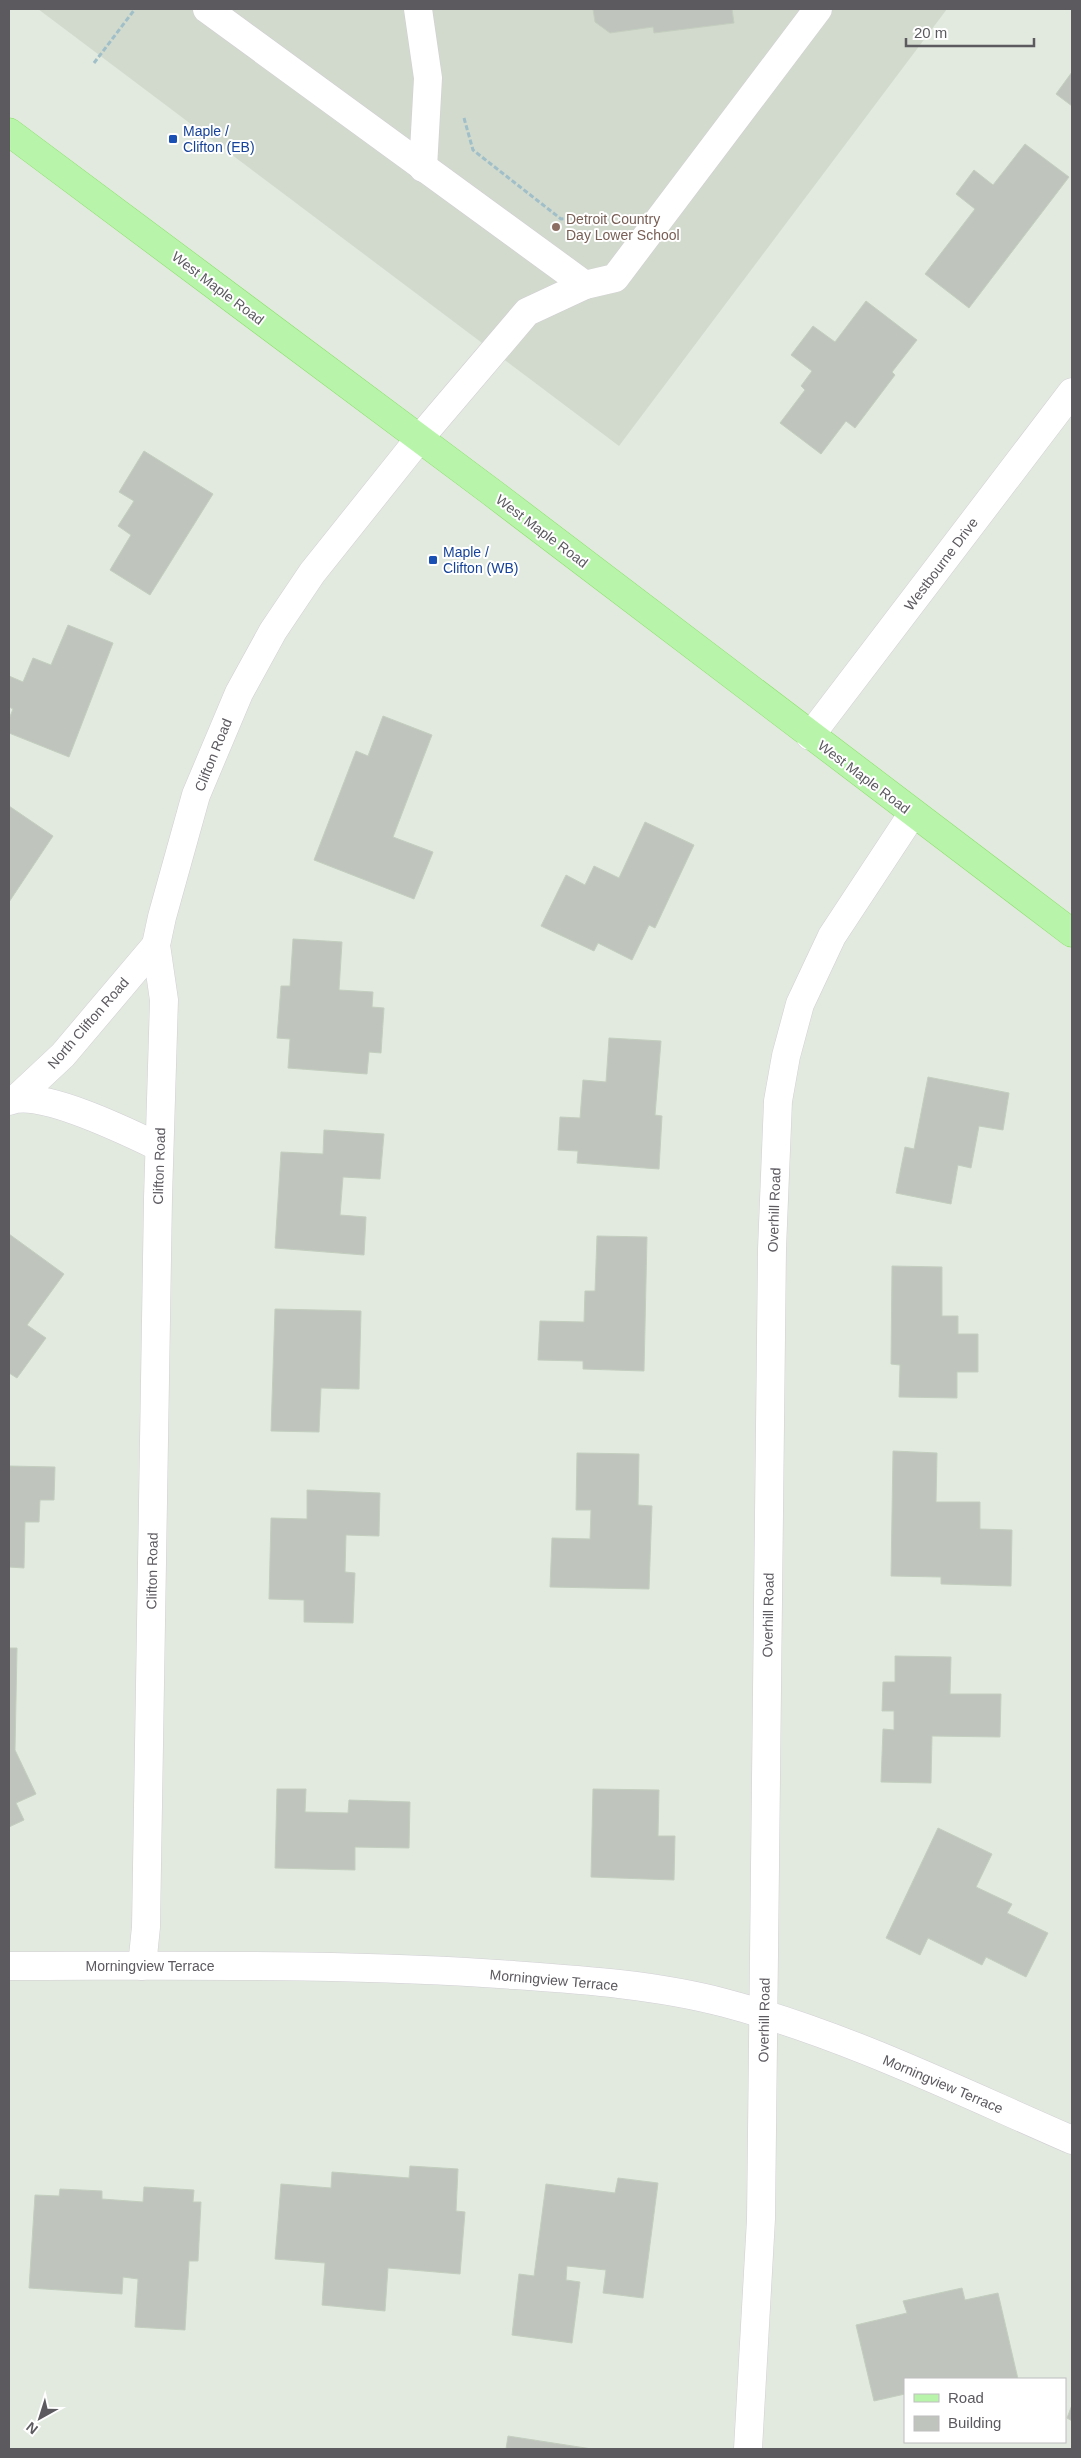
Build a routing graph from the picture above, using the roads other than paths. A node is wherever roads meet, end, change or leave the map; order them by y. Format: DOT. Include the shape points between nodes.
graph roads {
  1 [pos="207,9"];
  2 [pos="418,9"];
  3 [pos="818,9"];
  4 [pos="9,132"];
  5 [pos="423,168"];
  6 [pos="585,286"];
  7 [pos="1072,392"];
  8 [pos="419,439"];
  9 [pos="810,736"];
  10 [pos="913,814"];
  11 [pos="1072,933"];
  12 [pos="156,944"];
  13 [pos="13,1099"];
  14 [pos="159,1147"];
  15 [pos="9,1966"];
  16 [pos="142,1966"];
  17 [pos="764,2015"];
  18 [pos="1072,2140"];
  19 [pos="748,2449"];
  1 -- 5 [label="street"];
  2 -- 5 [label="street" via="428,78"];
  3 -- 6 [label="street, Clifton Road" via="616,278"];
  4 -- 8 [label="main road, West Maple Road"];
  5 -- 6 [label="street"];
  6 -- 8 [label="street, Clifton Road" via="527,312"];
  7 -- 9 [label="street, Westbourne Drive"];
  8 -- 9 [label="main road, West Maple Road"];
  8 -- 12 [label="street, Clifton Road" via="312,573 273,631 239,694 196,795"];
  9 -- 10 [label="main road, West Maple Road"];
  10 -- 11 [label="main road, West Maple Road"];
  10 -- 17 [label="street, Overhill Road" via="832,936 800,1004 778,1101 772,1248"];
  12 -- 13 [label="street, North Clifton Road" via="64,1055"];
  12 -- 14 [label="street, Clifton Road" via="164,1000"];
  13 -- 14 [label="street, North Clifton Road" via="62,1106"];
  14 -- 16 [label="street, Clifton Road" via="146,1927"];
  15 -- 16 [label="street, Morningview Terrace"];
  16 -- 17 [label="street, Morningview Terrace" via="436,1969 556,1978 677,1992"];
  17 -- 18 [label="street, Morningview Terrace" via="853,2045"];
  17 -- 19 [label="street, Overhill Road" via="761,2219"];
}
